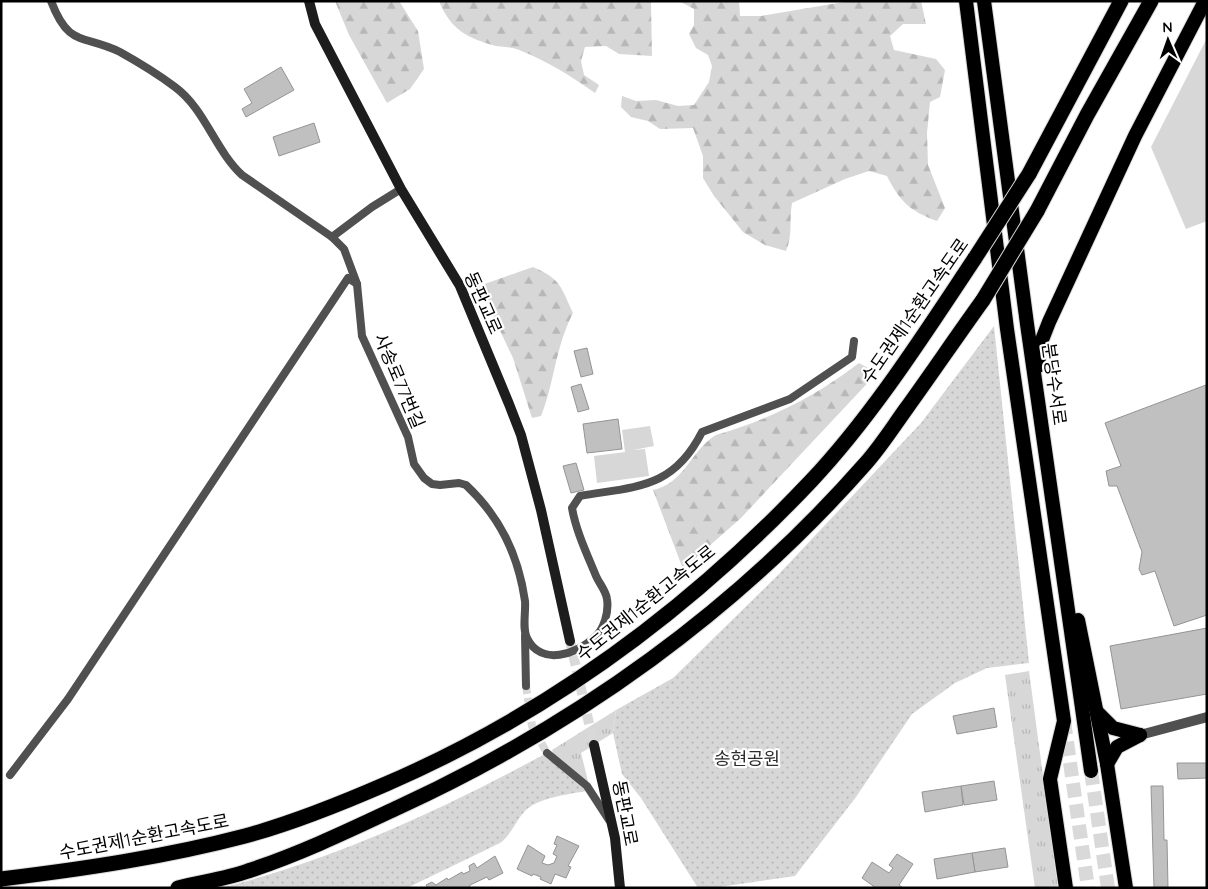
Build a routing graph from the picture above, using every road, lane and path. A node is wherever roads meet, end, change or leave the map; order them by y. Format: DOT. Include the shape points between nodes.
graph roads {
  1 [pos="51,1"];
  2 [pos="309,1"];
  3 [pos="966,1"];
  4 [pos="984,1"];
  5 [pos="1121,1"];
  6 [pos="1151,1"];
  7 [pos="1205,1"];
  8 [pos="401,189"];
  9 [pos="332,238"];
  10 [pos="357,284"];
  11 [pos="854,340"];
  12 [pos="1036,389"];
  13 [pos="1059,544"];
  14 [pos="525,636"];
  15 [pos="570,641"];
  16 [pos="526,686"];
  17 [pos="1097,712"];
  18 [pos="1207,717"];
  19 [pos="1140,735"];
  20 [pos="594,745"];
  21 [pos="546,753"];
  22 [pos="1107,764"];
  23 [pos="1091,771"];
  24 [pos="10,775"];
  25 [pos="615,838"];
  26 [pos="1,879"];
  27 [pos="178,888"];
  28 [pos="620,888"];
  29 [pos="1066,888"];
  30 [pos="1126,888"];
  1 -- 9 [label="street, 사송로77번길" via="65,29 78,40 122,53 176,88 205,123 232,166"];
  2 -- 8 [label="main road, 동판교로" via="315,24"];
  3 -- 29 [label="highway" via="1008,329 1064,720 1050,780"];
  4 -- 12 [label="highway, 분당수서로"];
  5 -- 26 [label="highway, 수도권제1순환고속도로, bridge" via="1029,174 914,351 811,481 710,580 601,665 562,691 432,764 336,806 247,836 154,858"];
  6 -- 27 [label="highway, bridge" via="1037,212 983,300 869,460 800,534 667,649 613,688 512,751 343,834 247,872"];
  7 -- 12 [label="highway" via="1135,136 1049,322 1040,345"];
  8 -- 9 [label="street"];
  8 -- 15 [label="main road, 동판교로" via="460,286 515,420 541,510"];
  9 -- 10 [label="street, 사송로77번길" via="344,249"];
  10 -- 14 [label="street, 사송로77번길" via="362,336 388,389 417,468 434,484 466,485 502,528 522,586"];
  10 -- 24 [label="street" via="348,278 68,699"];
  11 -- 14 [label="street" via="852,357 790,399 702,432 678,467 657,481 580,496 572,508 574,518 607,599 601,631 588,644 564,654 546,654"];
  12 -- 13 [label="highway, 분당수서로"];
  13 -- 17 [label="highway"];
  13 -- 23 [label="highway, 분당수서로"];
  14 -- 16 [label="street, 사송로77번길"];
  17 -- 19 [label="highway" via="1113,728"];
  17 -- 22 [label="highway"];
  18 -- 19 [label="street"];
  19 -- 22 [label="highway" via="1117,748"];
  20 -- 25 [label="main road, 동판교로"];
  21 -- 25 [label="street" via="589,789"];
  22 -- 30 [label="highway"];
  25 -- 28 [label="main road, 동판교로"];
}
